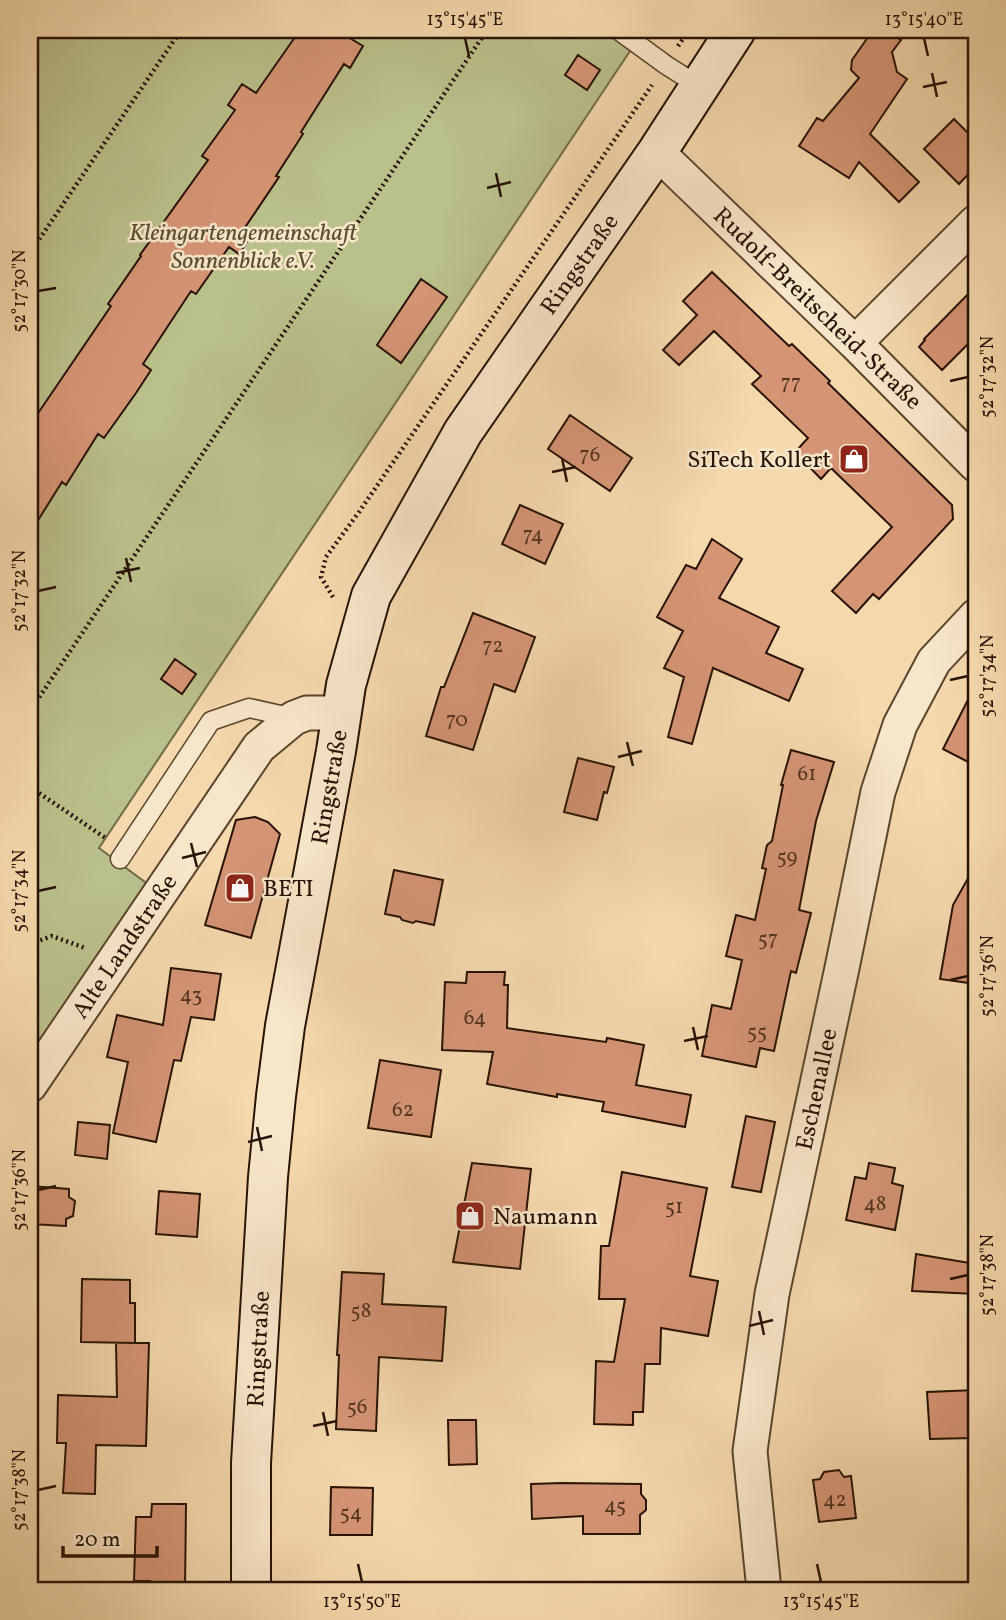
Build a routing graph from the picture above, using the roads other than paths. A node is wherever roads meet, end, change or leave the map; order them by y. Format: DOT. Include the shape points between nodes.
graph roads {
  1 [pos="618,30"];
  2 [pos="736,30"];
  3 [pos="699,86"];
  4 [pos="657,152"];
  5 [pos="976,222"];
  6 [pos="855,342"];
  7 [pos="976,465"];
  8 [pos="976,616"];
  9 [pos="342,713"];
  10 [pos="293,718"];
  11 [pos="123,855"];
  12 [pos="30,1085"];
  13 [pos="251,1590"];
  14 [pos="764,1590"];
  1 -- 3 [label="lane"];
  2 -- 3 [label="main road, Ringstraße"];
  3 -- 4 [label="main road, Ringstraße"];
  4 -- 6 [label="street, Rudolf-Breitscheid-Straße"];
  4 -- 9 [label="main road, Ringstraße" via="464,432 371,596"];
  5 -- 6 [label="street"];
  6 -- 7 [label="street, Rudolf-Breitscheid-Straße"];
  8 -- 14 [label="street, Eschenallee" via="934,661 900,725 878,792 772,1294 750,1451"];
  9 -- 10 [label="street" via="307,713"];
  9 -- 13 [label="main road, Ringstraße" via="276,1096 251,1463"];
  10 -- 11 [label="lane" via="249,708 211,721"];
  10 -- 12 [label="street, Alte Landstraße" via="259,747"];
}
